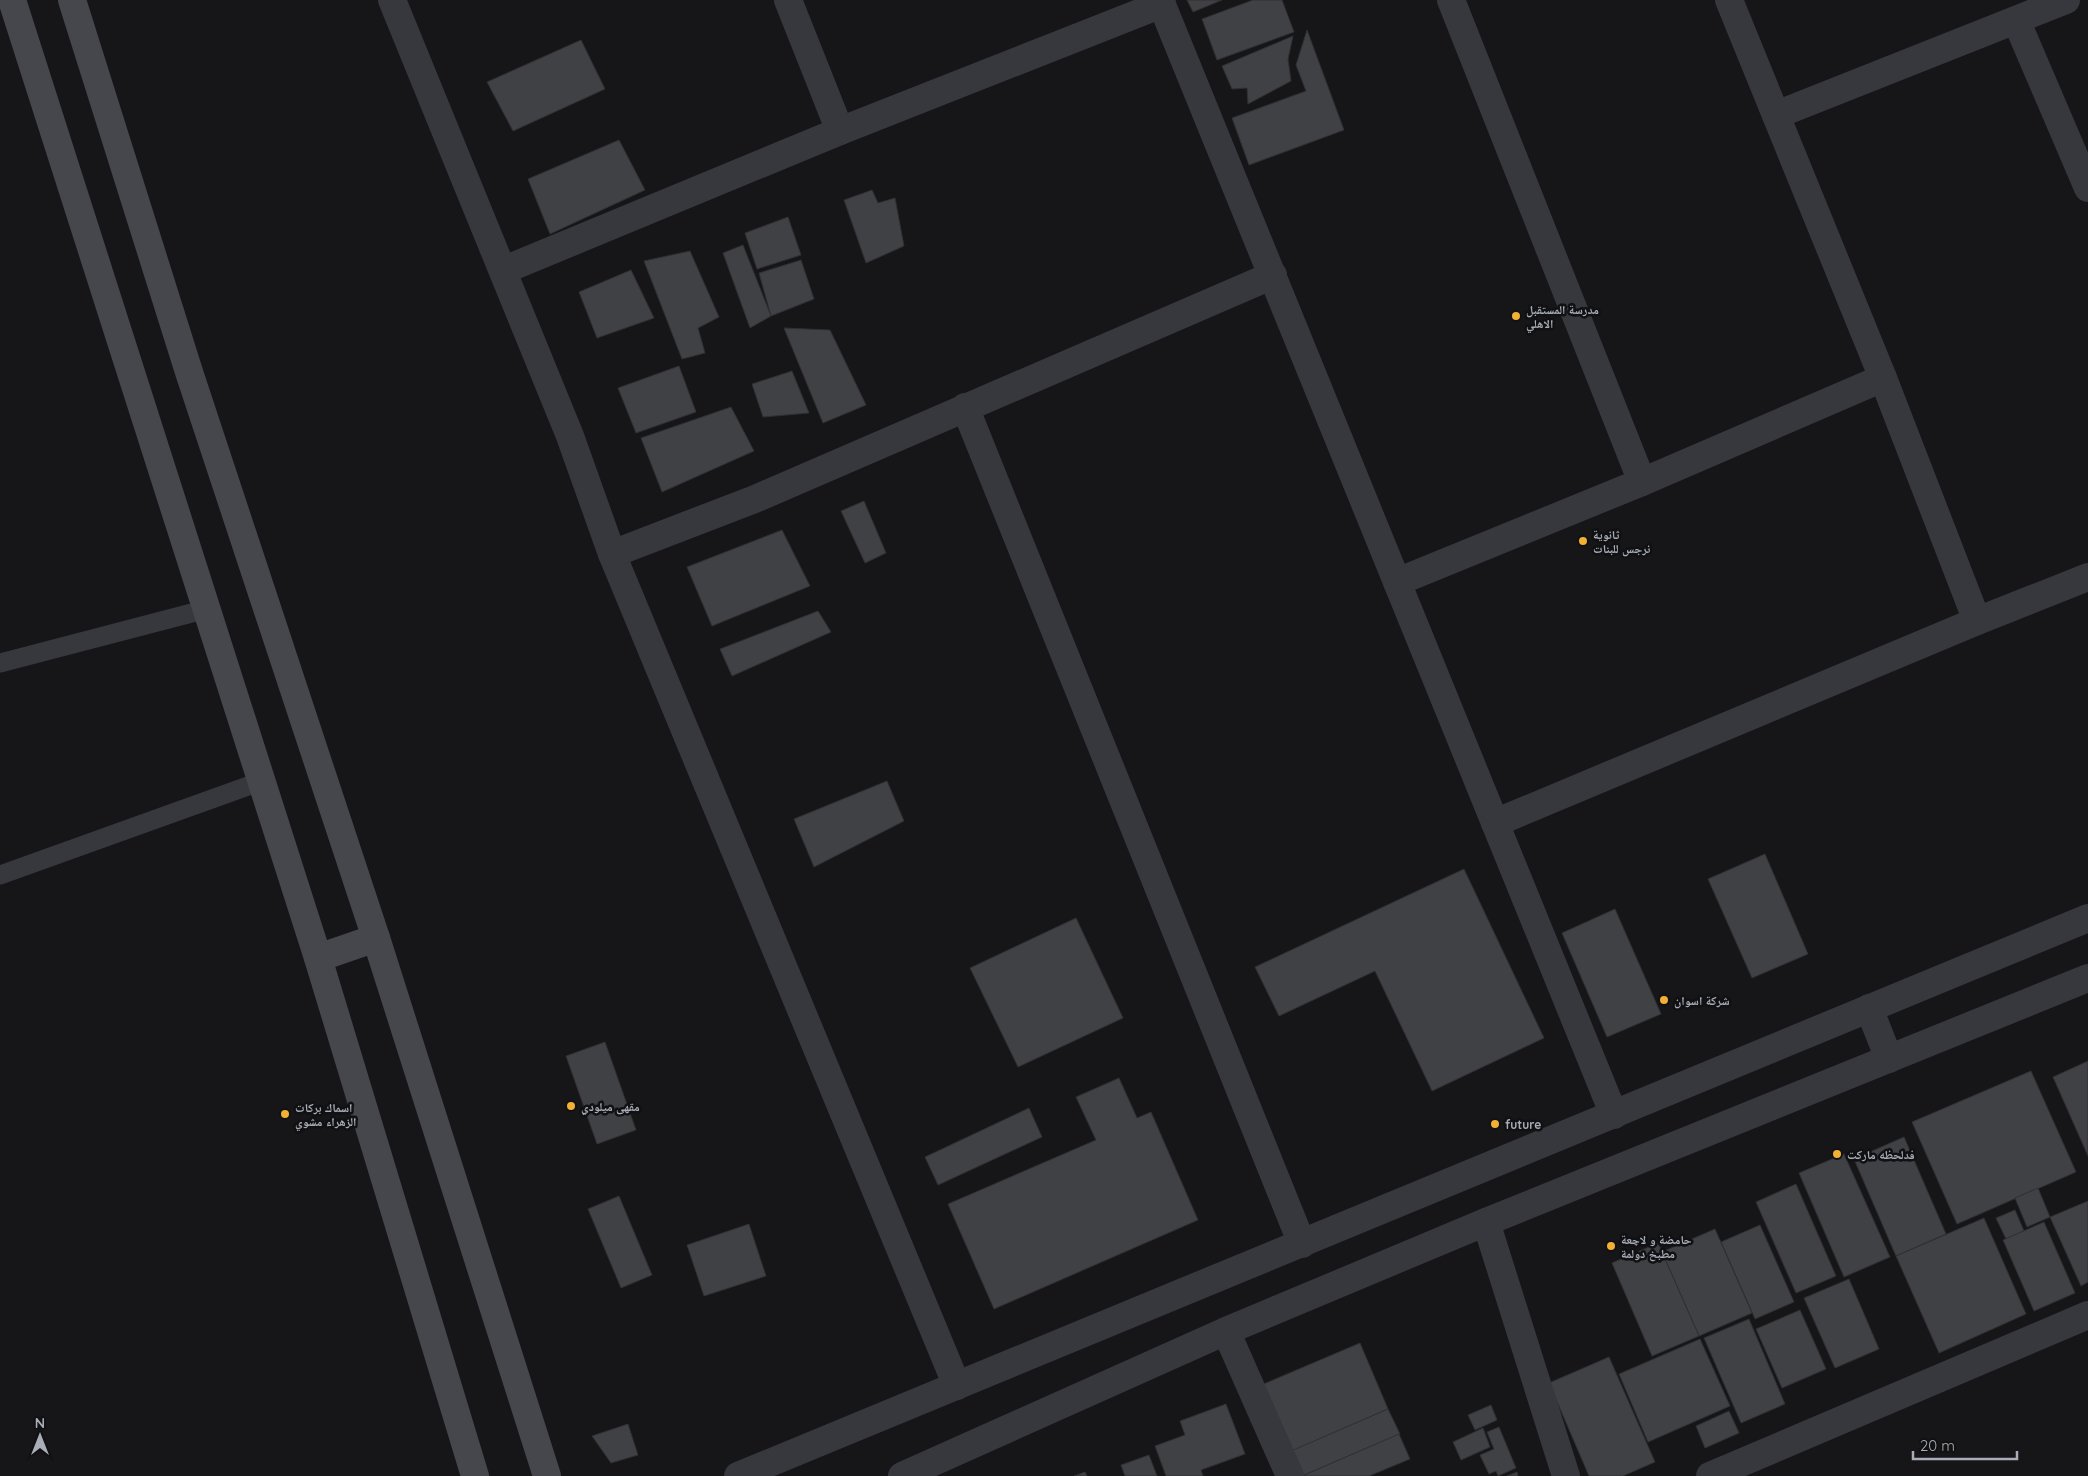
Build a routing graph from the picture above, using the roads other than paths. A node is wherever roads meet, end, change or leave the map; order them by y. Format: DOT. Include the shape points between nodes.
graph roads {
  1 [pos="12,0"];
  2 [pos="72,0"];
  3 [pos="392,0"];
  4 [pos="788,0"];
  5 [pos="1451,0"];
  6 [pos="1728,0"];
  7 [pos="2066,0"];
  8 [pos="1161,2"];
  9 [pos="2016,20"];
  10 [pos="1776,116"];
  11 [pos="840,130"];
  12 [pos="2088,188"];
  13 [pos="504,270"];
  14 [pos="1273,275"];
  15 [pos="1883,378"];
  16 [pos="965,407"];
  17 [pos="1642,482"];
  18 [pos="612,554"];
  19 [pos="2088,577"];
  20 [pos="1397,582"];
  21 [pos="207,609"];
  22 [pos="1976,621"];
  23 [pos="0,663"];
  24 [pos="262,782"];
  25 [pos="1495,823"];
  26 [pos="0,875"];
  27 [pos="2088,918"];
  28 [pos="376,938"];
  29 [pos="318,958"];
  30 [pos="2088,978"];
  31 [pos="1869,1008"];
  32 [pos="1889,1059"];
  33 [pos="1614,1115"];
  34 [pos="1486,1222"];
  35 [pos="1302,1244"];
  36 [pos="2088,1315"];
  37 [pos="1226,1331"];
  38 [pos="957,1386"];
  39 [pos="475,1476"];
  40 [pos="547,1476"];
  41 [pos="738,1476"];
  42 [pos="902,1476"];
  43 [pos="1290,1476"];
  44 [pos="1566,1476"];
  45 [pos="1710,1476"];
  1 -- 21 [label="main road"];
  2 -- 28 [label="main road" via="189,372"];
  3 -- 13 [label="street"];
  4 -- 11 [label="street"];
  5 -- 17 [label="street"];
  6 -- 10 [label="street"];
  7 -- 9 [label="street"];
  8 -- 11 [label="street"];
  8 -- 14 [label="street"];
  9 -- 10 [label="street"];
  9 -- 12 [label="street"];
  10 -- 15 [label="street"];
  11 -- 13 [label="street"];
  13 -- 18 [label="street" via="570,436"];
  14 -- 16 [label="street"];
  14 -- 20 [label="street"];
  15 -- 17 [label="street"];
  15 -- 22 [label="street"];
  16 -- 18 [label="street" via="755,499"];
  16 -- 35 [label="street"];
  17 -- 20 [label="street"];
  18 -- 38 [label="street"];
  19 -- 22 [label="street"];
  20 -- 25 [label="street"];
  21 -- 23 [label="lane"];
  21 -- 24 [label="main road"];
  22 -- 25 [label="street"];
  24 -- 26 [label="lane"];
  24 -- 29 [label="main road"];
  25 -- 33 [label="street"];
  27 -- 31 [label="street"];
  28 -- 29 [label="main road"];
  28 -- 40 [label="main road"];
  29 -- 39 [label="main road"];
  30 -- 32 [label="street"];
  31 -- 32 [label="street"];
  31 -- 33 [label="street"];
  32 -- 34 [label="street"];
  33 -- 35 [label="street"];
  34 -- 37 [label="street"];
  34 -- 44 [label="street"];
  35 -- 38 [label="street"];
  36 -- 45 [label="street"];
  37 -- 42 [label="street"];
  37 -- 43 [label="street"];
  38 -- 41 [label="street"];
}
